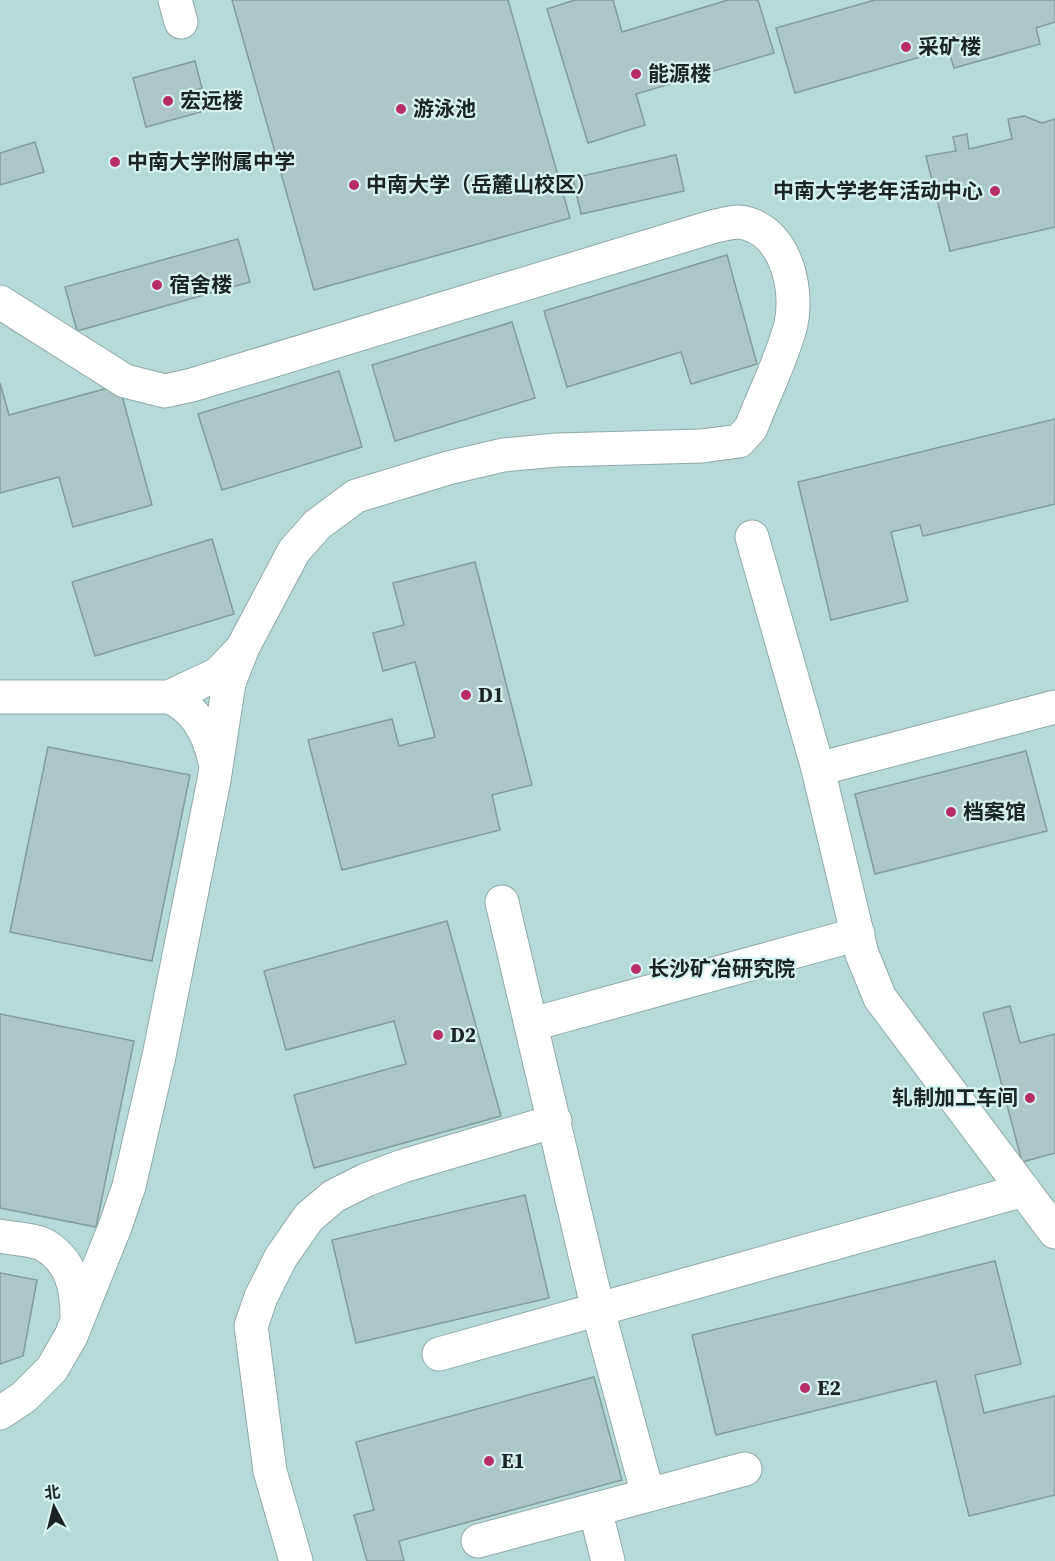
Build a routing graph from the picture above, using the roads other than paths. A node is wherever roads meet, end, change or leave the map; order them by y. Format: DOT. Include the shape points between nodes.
graph roads {
  1 [pos="0,302"];
  2 [pos="752,537"];
  3 [pos="243,647"];
  4 [pos="0,697"];
  5 [pos="169,697"];
  6 [pos="1055,707"];
  7 [pos="216,767"];
  8 [pos="818,769"];
  9 [pos="502,902"];
  10 [pos="858,934"];
  11 [pos="533,1024"];
  12 [pos="555,1121"];
  13 [pos="1024,1190"];
  14 [pos="116,1227"];
  15 [pos="1055,1232"];
  16 [pos="0,1236"];
  17 [pos="45,1245"];
  18 [pos="598,1310"];
  19 [pos="76,1322"];
  20 [pos="440,1354"];
  21 [pos="0,1413"];
  22 [pos="745,1468"];
  23 [pos="648,1495"];
  24 [pos="595,1509"];
  25 [pos="478,1541"];
  26 [pos="296,1561"];
  27 [pos="608,1561"];
  1 -- 3 [label="street" via="125,381 165,390 715,225 738,222 763,231 778,245 793,300 791,325 751,428 739,441 503,455 356,496 317,525 294,551"];
  2 -- 8 [label="street"];
  3 -- 5 [label="street" via="219,674"];
  3 -- 7 [label="street" via="229,683"];
  4 -- 5 [label="street"];
  5 -- 7 [label="street" via="181,702 200,723 210,739"];
  6 -- 8 [label="street"];
  7 -- 14 [label="street" via="159,1056"];
  8 -- 10 [label="street"];
  9 -- 11 [label="street"];
  10 -- 11 [label="street"];
  10 -- 13 [label="street" via="880,998"];
  11 -- 12 [label="street"];
  12 -- 18 [label="street"];
  12 -- 26 [label="street" via="366,1180 334,1196 309,1217 281,1257 252,1326 270,1471"];
  13 -- 15 [label="street"];
  13 -- 18 [label="street"];
  14 -- 17 [label="street" via="100,1241 82,1248"];
  14 -- 19 [label="street"];
  16 -- 17 [label="street"];
  17 -- 19 [label="street" via="72,1274 77,1297"];
  18 -- 20 [label="street"];
  18 -- 23 [label="street"];
  19 -- 21 [label="street" via="52,1369 24,1397"];
  22 -- 23 [label="street"];
  23 -- 24 [label="street"];
  24 -- 25 [label="street"];
  24 -- 27 [label="street"];
}
